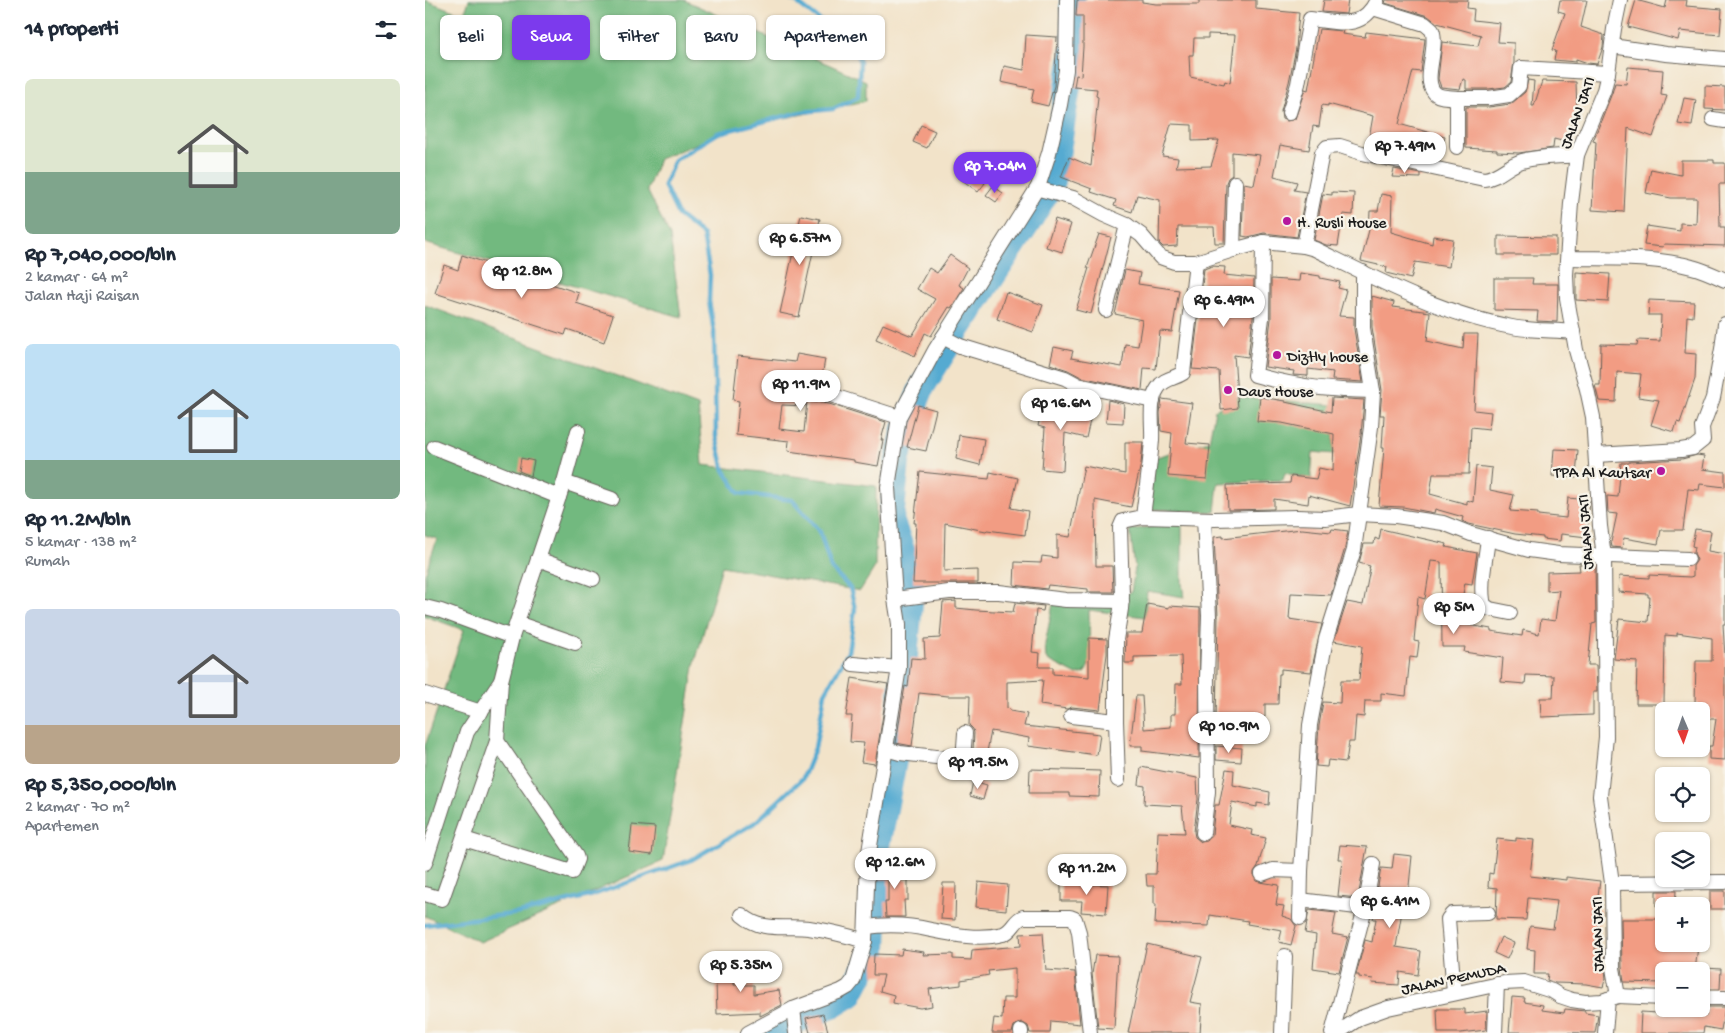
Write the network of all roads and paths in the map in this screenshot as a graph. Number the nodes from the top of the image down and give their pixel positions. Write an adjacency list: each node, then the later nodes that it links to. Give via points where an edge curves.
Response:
1 (1067, 0): 12 (street, via 1066,70)
2 (1620, 0): 4 (street, JALAN JATI)
3 (1375, 4): 7 (street, via 1425,24 1432,30 1434,42 1429,83 1439,96); 8 (street, via 1368,15 1349,23 1310,19)
4 (1612, 46): 5 (street); 6 (street, JALAN JATI)
5 (1725, 59)
6 (1609, 74): 7 (street, via 1521,68 1519,86 1509,94); 10 (street, JALAN JATI)
7 (1457, 98): 9 (street)
8 (1289, 113)
9 (1457, 147)
10 (1577, 155): 15 (street, via 1523,160 1494,177 1484,179 1330,146 1322,153); 17 (street, JALAN JATI)
11 (1235, 183): 16 (street)
12 (1041, 189): 13 (street, via 1073,198); 24 (street)
13 (1127, 225): 18 (street, via 1141,235 1160,257 1174,262); 21 (street)
14 (1263, 242): 15 (street); 16 (street); 26 (street, via 1262,318 1255,375 1317,388)
15 (1304, 246): 19 (street)
16 (1233, 250): 18 (street)
17 (1567, 258): 20 (street, via 1675,263 1695,267); 23 (street, JALAN JATI, via 1567,298)
18 (1196, 262): 27 (street, via 1183,373 1166,379 1158,386)
19 (1363, 272): 23 (street, via 1467,315 1513,327); 26 (street, via 1363,328)
20 (1725, 280)
21 (1106, 310)
22 (1725, 324): 31 (street, via 1713,398 1703,423 1703,440 1697,446 1681,450)
23 (1573, 332): 31 (street, JALAN JATI, via 1593,417)
24 (949, 340): 27 (street, via 1065,378 1078,386); 28 (street)
25 (815, 390): 28 (street)
26 (1373, 391): 35 (street)
27 (1153, 401): 36 (street)
28 (899, 417): 43 (street, via 888,487)
29 (578, 431): 32 (street)
30 (434, 447): 33 (street)
31 (1596, 455): 39 (street, JALAN JATI)
32 (563, 482): 33 (street); 34 (street)
33 (559, 497): 41 (street)
34 (612, 499)
35 (1359, 514): 37 (street, via 1325,518); 38 (street, via 1423,519); 67 (street, via 1354,550 1326,639 1310,725)
36 (1143, 517): 37 (street); 44 (street, via 1123,521 1120,528)
37 (1204, 519): 63 (street, via 1209,616 1208,792)
38 (1488, 538): 39 (street, via 1529,550); 46 (street, via 1482,588 1484,605)
39 (1604, 556): 40 (street); 70 (street, JALAN JATI, via 1606,737 1600,796)
40 (1687, 559)
41 (538, 560): 42 (street); 47 (street)
42 (593, 579)
43 (900, 598): 44 (street, via 949,592 999,592 1066,600); 51 (street)
44 (1122, 601): 56 (street, via 1116,640)
45 (425, 607): 48 (street)
46 (1510, 613)
47 (517, 623): 48 (street); 49 (street)
48 (513, 637): 52 (street)
49 (575, 644)
50 (853, 664): 51 (street)
51 (899, 668): 59 (street)
52 (501, 681): 54 (street); 58 (street)
53 (425, 694): 54 (street)
54 (481, 712): 65 (street, via 467,732)
55 (1071, 716): 56 (street)
56 (1116, 721): 62 (street)
57 (965, 734): 60 (street)
58 (497, 740): 64 (street); 64 (street, via 576,856 576,863 573,872 568,872)
59 (892, 751): 60 (street); 77 (street, via 867,858)
60 (963, 760): 61 (street)
61 (997, 770)
62 (1118, 780)
63 (1203, 833)
64 (464, 839): 71 (street, via 442,899)
65 (425, 863)
66 (1373, 864): 73 (street)
67 (1301, 871): 68 (street, via 1273,870); 72 (street)
68 (1262, 874)
69 (1725, 882): 70 (street)
70 (1612, 883): 82 (street, JALAN JATI)
71 (425, 894)
72 (1301, 900): 73 (street); 76 (street)
73 (1365, 908): 90 (street)
74 (1488, 913): 81 (street, via 1451,914 1448,919)
75 (742, 914): 78 (street, via 751,922 767,927 839,933)
76 (1300, 918)
77 (869, 926): 78 (street); 88 (street, via 887,924 979,936 1003,934 1023,917 1075,919)
78 (865, 942): 86 (street, via 853,981 848,987)
79 (1285, 956): 89 (street)
80 (1497, 984): 81 (street, JALAN PEMUDA); 82 (street, JALAN PEMUDA, via 1524,982 1572,1000 1594,1002); 92 (street)
81 (1454, 993): 91 (street, JALAN PEMUDA, via 1388,1008 1360,1018)
82 (1613, 998): 83 (street, JALAN PEMUDA); 93 (street, JALAN JATI)
83 (1655, 998)
84 (1710, 998): 85 (street)
85 (1725, 998)
86 (794, 1023): 87 (street)
87 (748, 1033)
88 (1090, 1033)
89 (1282, 1033)
90 (1332, 1033)
91 (1337, 1033)
92 (1495, 1033)
93 (1605, 1033)

